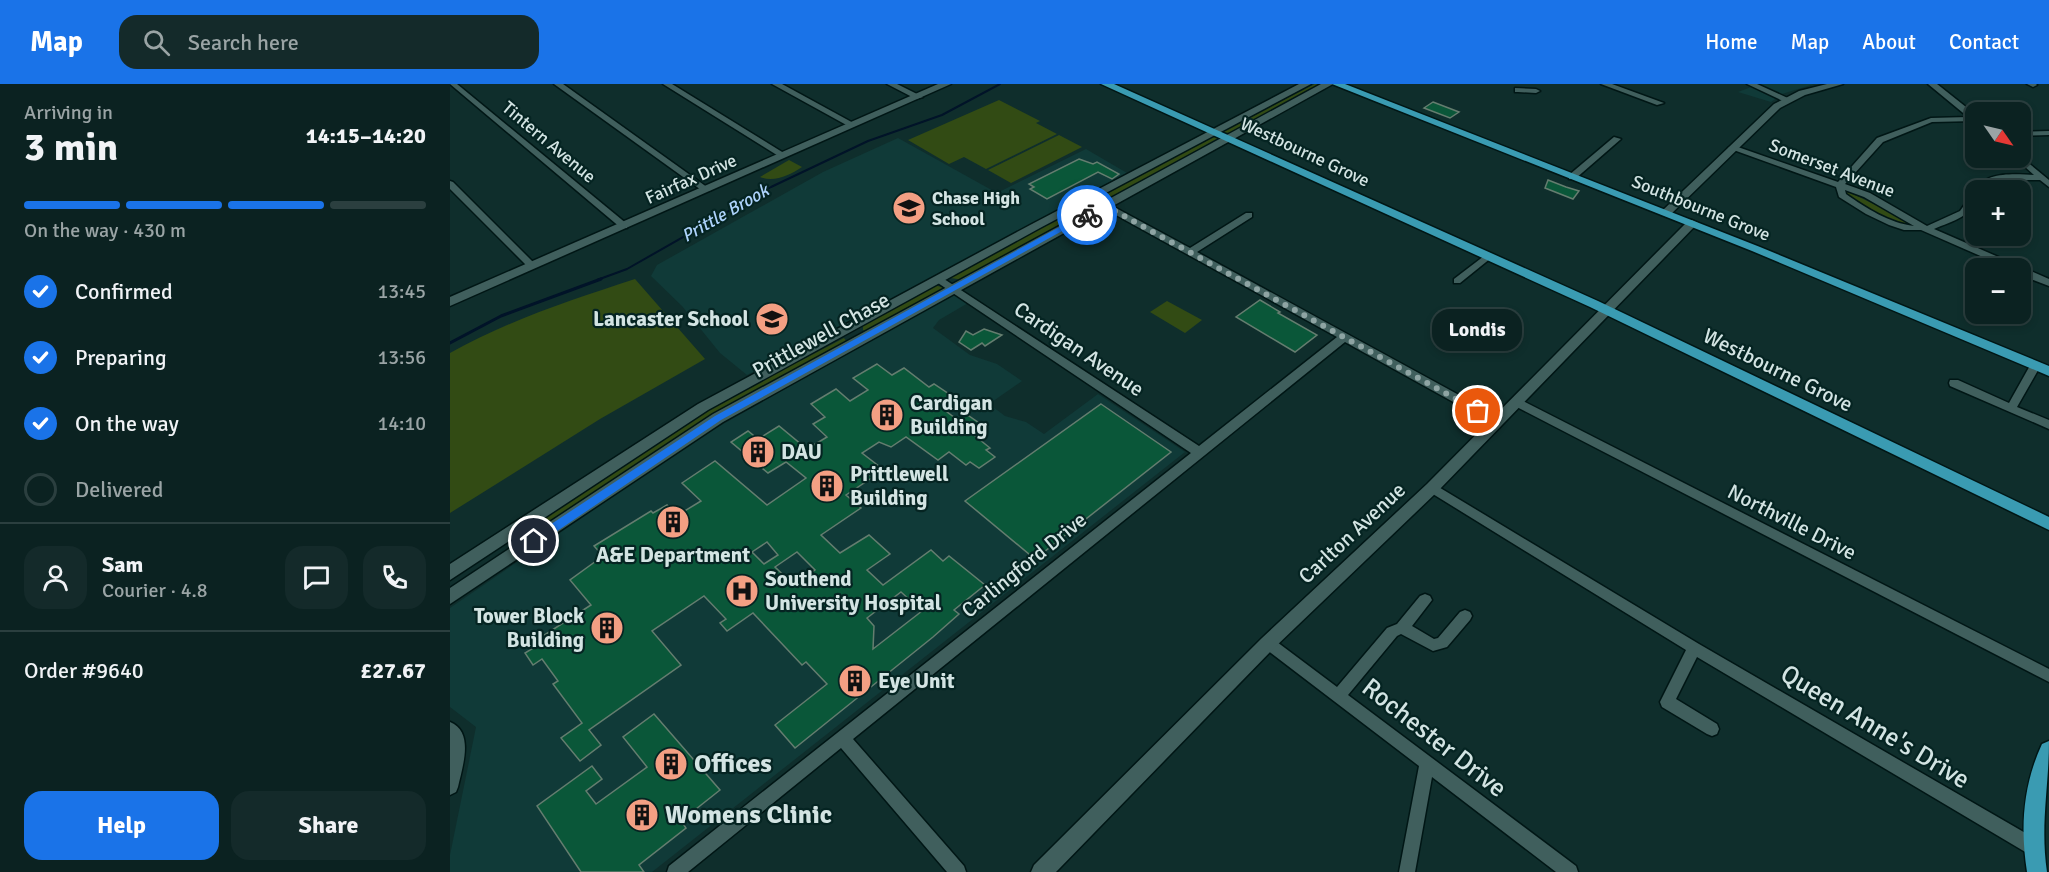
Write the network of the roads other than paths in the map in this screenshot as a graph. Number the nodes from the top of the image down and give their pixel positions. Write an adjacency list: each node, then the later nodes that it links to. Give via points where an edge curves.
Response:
1 (453, 84): 43 (street, Tintern Avenue)
2 (558, 84): 36 (street)
3 (667, 84): 30 (street)
4 (776, 84): 24 (street)
5 (891, 84): 18 (street)
6 (946, 84): 18 (street, Fairfax Drive)
7 (1106, 84): 26 (main road, Westbourne Grove)
8 (1306, 84): 19 (street)
9 (1311, 84): 19 (street)
10 (1328, 84): 26 (street, via 1267,118)
11 (1337, 84): 32 (main road, Southbourne Grove)
12 (1605, 84): 21 (street)
13 (1751, 84): 20 (street)
14 (1838, 84): 20 (street)
15 (1932, 84): 22 (street)
16 (1518, 90): 17 (street)
17 (1536, 91)
18 (918, 97): 24 (street, Fairfax Drive)
19 (1277, 99): 26 (street)
20 (1786, 99): 29 (street)
21 (1660, 103)
22 (1965, 111)
23 (1965, 119): 35 (street, via 1931,120 1880,140)
24 (853, 125): 30 (street, Fairfax Drive)
25 (2049, 133): 27 (street)
26 (1220, 134): 37 (street, Prittlewell Chase); 38 (street, Prittlewell Chase); 46 (main road, Westbourne Grove)
27 (2031, 134)
28 (1617, 139): 32 (street)
29 (1732, 148): 35 (street, Somerset Avenue); 40 (street)
30 (783, 155): 36 (street, Fairfax Drive)
31 (2030, 168): 33 (street)
32 (1572, 177): 40 (main road, Southbourne Grove)
33 (2045, 181)
34 (450, 184): 48 (street)
35 (1840, 185): 44 (street, via 1842,195 1878,217 1906,228)
36 (708, 190): 43 (street, Fairfax Drive)
37 (1090, 197): 38 (street); 50 (street, Prittlewell Chase)
38 (1104, 205): 45 (street); 53 (street, Prittlewell Chase)
39 (1965, 210): 44 (street)
40 (1666, 213): 42 (main road, Southbourne Grove)
41 (1249, 215): 45 (street)
42 (1692, 223): 55 (street, Carlton Avenue); 60 (main road, Southbourne Grove)
43 (624, 226): 48 (street, Fairfax Drive)
44 (1924, 228): 47 (street)
45 (1190, 252): 58 (street)
46 (1488, 256): 51 (street); 55 (main road, Westbourne Grove)
47 (1992, 258)
48 (532, 266): 54 (street, Fairfax Drive)
49 (2031, 276): 52 (street)
50 (938, 279): 53 (street, Cardigan Avenue); 56 (street, Prittlewell Chase)
51 (1457, 281)
52 (2049, 283)
53 (954, 289): 57 (street, Prittlewell Chase); 67 (street, Cardigan Avenue)
54 (450, 302)
55 (1604, 310): 63 (street, Carlton Avenue); 69 (main road, Westbourne Grove)
56 (862, 319): 57 (street); 59 (street, Prittlewell Chase)
57 (856, 337): 59 (street); 71 (street, Prittlewell Chase, via 718,418)
58 (1344, 337): 65 (street); 67 (street, Carlingford Drive)
59 (783, 363): 70 (street, Prittlewell Chase, via 656,436)
60 (2036, 365): 61 (main road, Southbourne Grove); 64 (street)
61 (2049, 371)
62 (1954, 383): 64 (street)
63 (1517, 402): 65 (street, Carlton Avenue); 79 (street, Northville Drive)
64 (2011, 408): 66 (street)
65 (1497, 421): 68 (street, Carlton Avenue)
66 (2049, 424)
67 (1199, 452): 83 (street, Carlingford Drive)
68 (1432, 488): 77 (street, Carlton Avenue); 78 (street, Queen Anne's Drive)
69 (2049, 524)
70 (519, 528): 71 (street, via 510,538); 72 (street, Prittlewell Chase)
71 (516, 549): 72 (street); 73 (street, Prittlewell Chase)
72 (450, 575)
73 (450, 597)
74 (1425, 600): 76 (street)
75 (1464, 616): 76 (street, via 1442,643 1433,645)
76 (1402, 628): 80 (street, via 1392,632)
77 (1268, 643): 80 (street, Rochester Drive); 90 (street, Carlton Avenue)
78 (1694, 648): 82 (street, via 1667,702); 87 (street, Queen Anne's Drive)
79 (2049, 676)
80 (1339, 695): 85 (street, Rochester Drive)
81 (450, 729): 86 (street, via 458,745)
82 (1712, 729)
83 (842, 738): 88 (street, Carlingford Drive); 89 (street)
84 (2049, 750): 87 (main road, via 2035,796)
85 (1427, 763): 91 (street); 92 (street, Rochester Drive)
86 (450, 787)
87 (2033, 848): 93 (main road)
88 (675, 872)
89 (958, 872)
90 (1041, 872)
91 (1407, 872)
92 (1569, 872)
93 (2037, 872)

